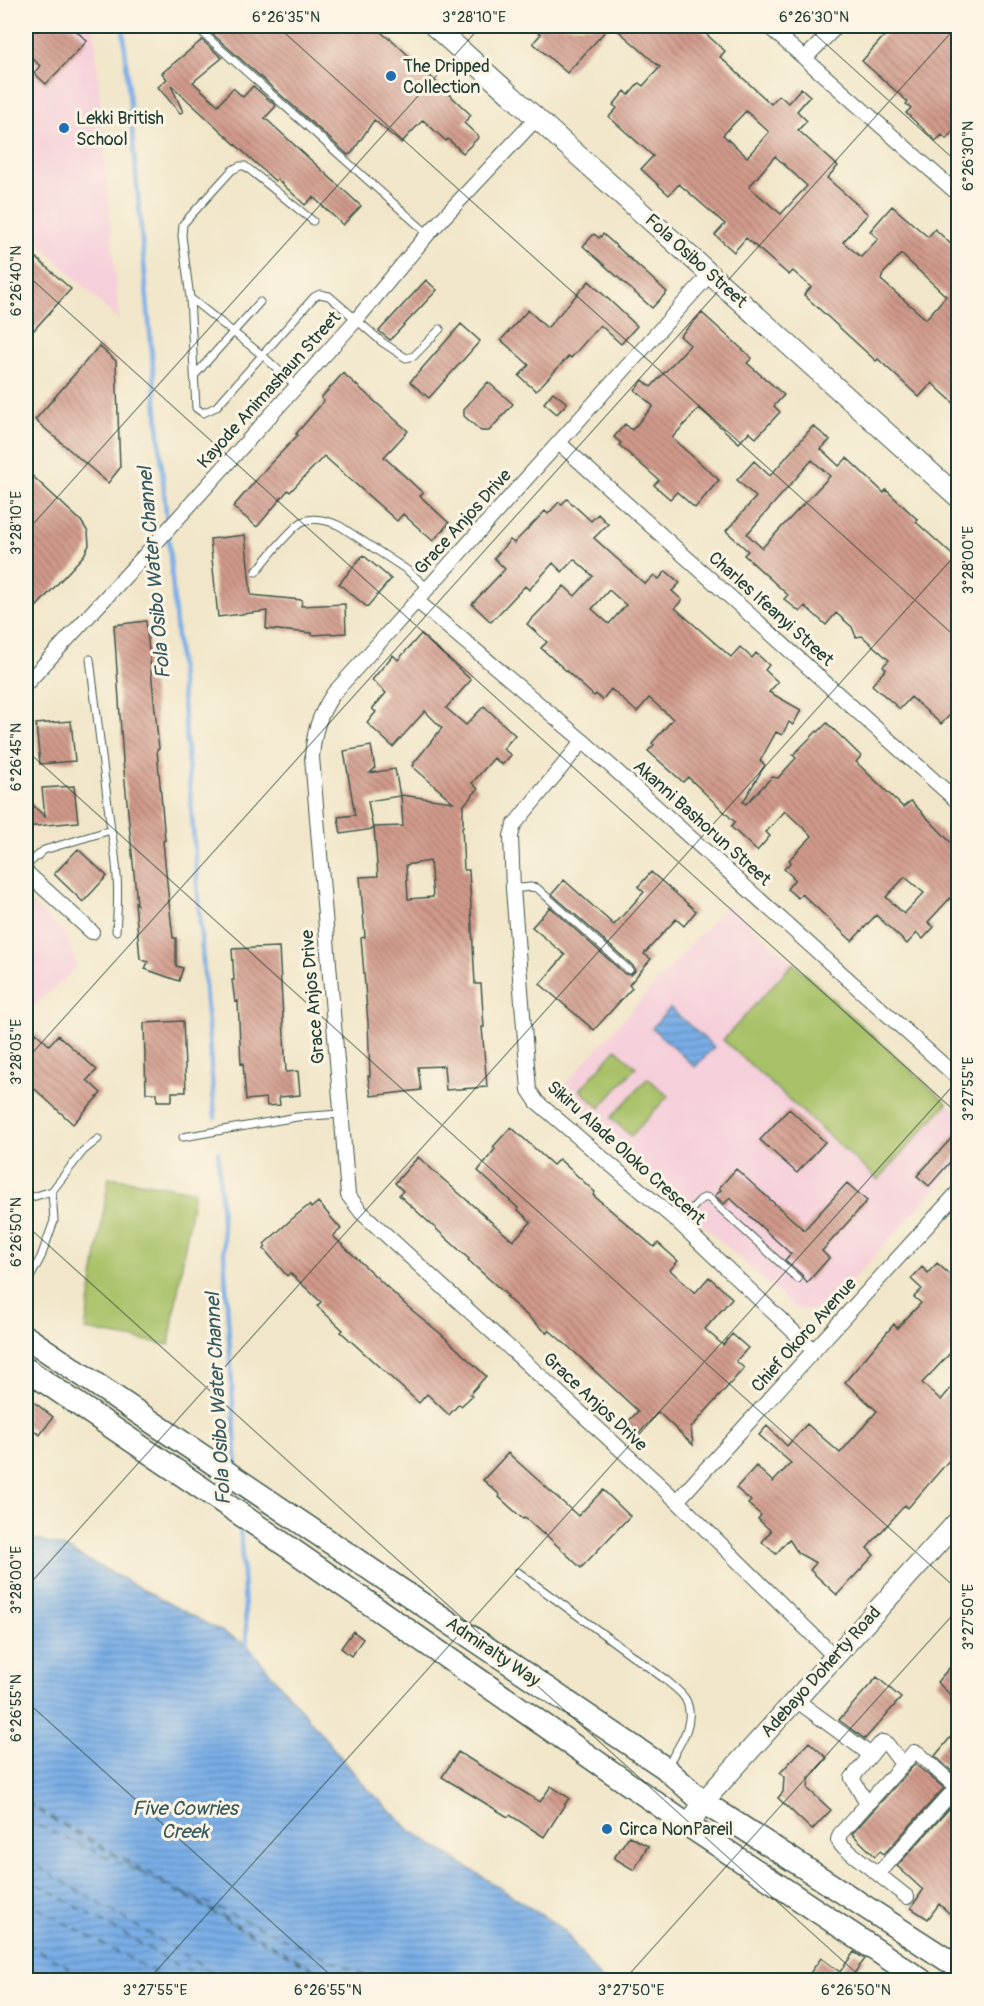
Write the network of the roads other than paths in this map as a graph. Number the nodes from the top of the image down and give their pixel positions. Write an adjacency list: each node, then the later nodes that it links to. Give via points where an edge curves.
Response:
1 (195, 26): 9 (lane)
2 (434, 26): 6 (street, Fola Osibo Street)
3 (768, 26): 5 (street)
4 (837, 26): 5 (street)
5 (805, 58): 7 (street)
6 (537, 118): 9 (street, Kayode Animashaun Street); 10 (street, Fola Osibo Street)
7 (958, 194)
8 (313, 221): 11 (lane, via 245,166 232,170 183,224)
9 (428, 234): 13 (street, Kayode Animashaun Street)
10 (710, 274): 19 (street, Grace Anjos Drive); 20 (street, Fola Osibo Street)
11 (190, 298): 15 (lane); 17 (lane)
12 (260, 302): 15 (lane)
13 (357, 319): 14 (lane, via 409,359); 16 (lane, via 329,296 320,294); 18 (street, Kayode Animashaun Street)
14 (440, 328)
15 (233, 331): 16 (lane); 17 (lane)
16 (262, 355): 17 (lane, via 216,407 203,413 196,408); 18 (lane)
17 (195, 375)
18 (296, 385): 25 (street, Kayode Animashaun Street, via 145,555)
19 (559, 443): 22 (street, Grace Anjos Drive); 27 (street, Charles Ifeanyi Street)
20 (958, 497)
21 (256, 572): 22 (lane, via 300,522 314,519 340,526)
22 (428, 588): 23 (street, Grace Anjos Drive)
23 (417, 601): 26 (street, Akanni Bashorun Street); 36 (street, Grace Anjos Drive, via 333,694 314,735 312,757)
24 (90, 659): 28 (lane)
25 (28, 675)
26 (583, 741): 31 (street, Sikiru Alade Oloko Crescent, via 514,825); 35 (street, Akanni Bashorun Street)
27 (958, 802)
28 (111, 831): 29 (lane, via 44,850); 32 (lane, via 119,890)
29 (26, 866)
30 (26, 872): 33 (street)
31 (513, 889): 34 (lane, via 537,888); 42 (street, Sikiru Alade Oloko Crescent, via 530,1090 537,1102)
32 (116, 931)
33 (92, 932)
34 (629, 970)
35 (958, 1078)
36 (340, 1114): 37 (lane, via 297,1117); 48 (street, Grace Anjos Drive, via 348,1195 361,1212)
37 (183, 1137)
38 (98, 1139): 39 (lane, via 83,1151)
39 (52, 1191): 41 (lane); 44 (lane, via 54,1221)
40 (958, 1192): 46 (street, Chief Okoro Avenue)
41 (26, 1199)
42 (679, 1223): 43 (lane, via 706,1197); 46 (street, Sikiru Alade Oloko Crescent)
43 (798, 1279)
44 (26, 1285)
45 (26, 1338): 55 (main road, Admiralty Way)
46 (814, 1351): 48 (street, Chief Okoro Avenue)
47 (26, 1369): 59 (main road, Admiralty Way, via 211,1493)
48 (677, 1501): 51 (street, Grace Anjos Drive)
49 (958, 1521): 51 (street, Adebayo Doherty Road)
50 (518, 1572): 55 (lane, via 666,1680 686,1701 689,1725)
51 (836, 1657): 52 (street, Adebayo Doherty Road)
52 (796, 1700): 53 (street); 57 (street, Adebayo Doherty Road)
53 (871, 1755): 54 (street, via 883,1742); 58 (street, via 852,1778)
54 (902, 1764): 56 (street, via 914,1752 918,1753); 58 (street)
55 (665, 1768): 57 (main road, Admiralty Way)
56 (958, 1788): 60 (street)
57 (703, 1802): 59 (street, Adebayo Doherty Road); 62 (main road, Admiralty Way)
58 (867, 1804): 60 (street, via 838,1840)
59 (688, 1826): 63 (main road, Admiralty Way)
60 (878, 1874): 61 (street)
61 (907, 1897)
62 (957, 1965)
63 (921, 1980)

